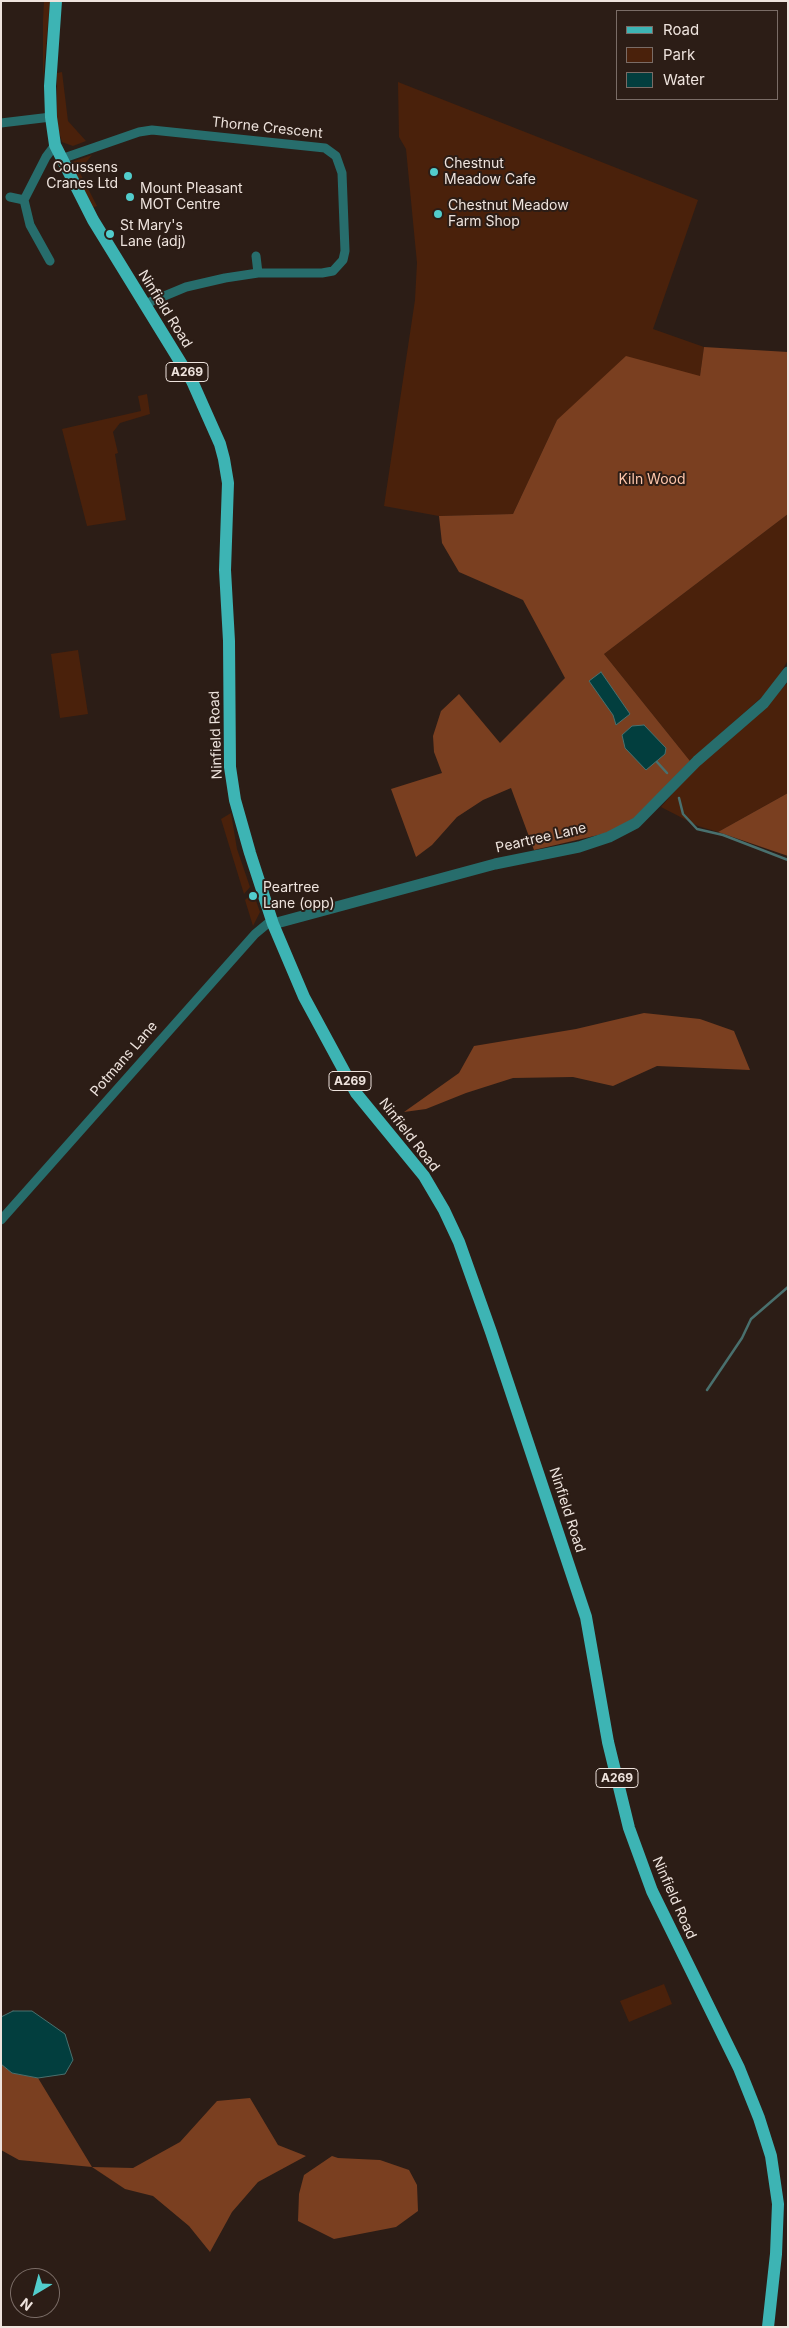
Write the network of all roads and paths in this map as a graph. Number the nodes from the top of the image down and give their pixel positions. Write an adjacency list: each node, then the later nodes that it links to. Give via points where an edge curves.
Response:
1 (56, 1): 2 (main road, Ninfield Road / A269)
2 (51, 116): 3 (street); 4 (main road, Ninfield Road / A269)
3 (1, 123)
4 (55, 145): 5 (main road, Ninfield Road / A269); 7 (street)
5 (61, 159): 10 (street, Thorne Crescent, via 152,130 332,151 342,173 343,260 333,271 322,273); 13 (main road, Ninfield Road / A269, via 93,220 192,381 222,452 228,483 225,579 230,767 247,844)
6 (10, 197): 7 (street)
7 (24, 200): 9 (street, via 30,226)
8 (256, 256): 10 (street)
9 (50, 261)
10 (258, 273): 11 (street, Thorne Crescent, via 186,287)
11 (150, 302)
12 (788, 672): 13 (street, Peartree Lane, via 764,703 697,761 636,822 609,837)
13 (273, 924): 14 (street, Potmans Lane, via 267,924 255,934); 15 (main road, Ninfield Road / A269, via 304,997 356,1093 424,1176 447,1217 491,1332 586,1617 610,1750 634,1841 652,1890 739,2068 771,2156 778,2204)
14 (1, 1220)
15 (768, 2327)

